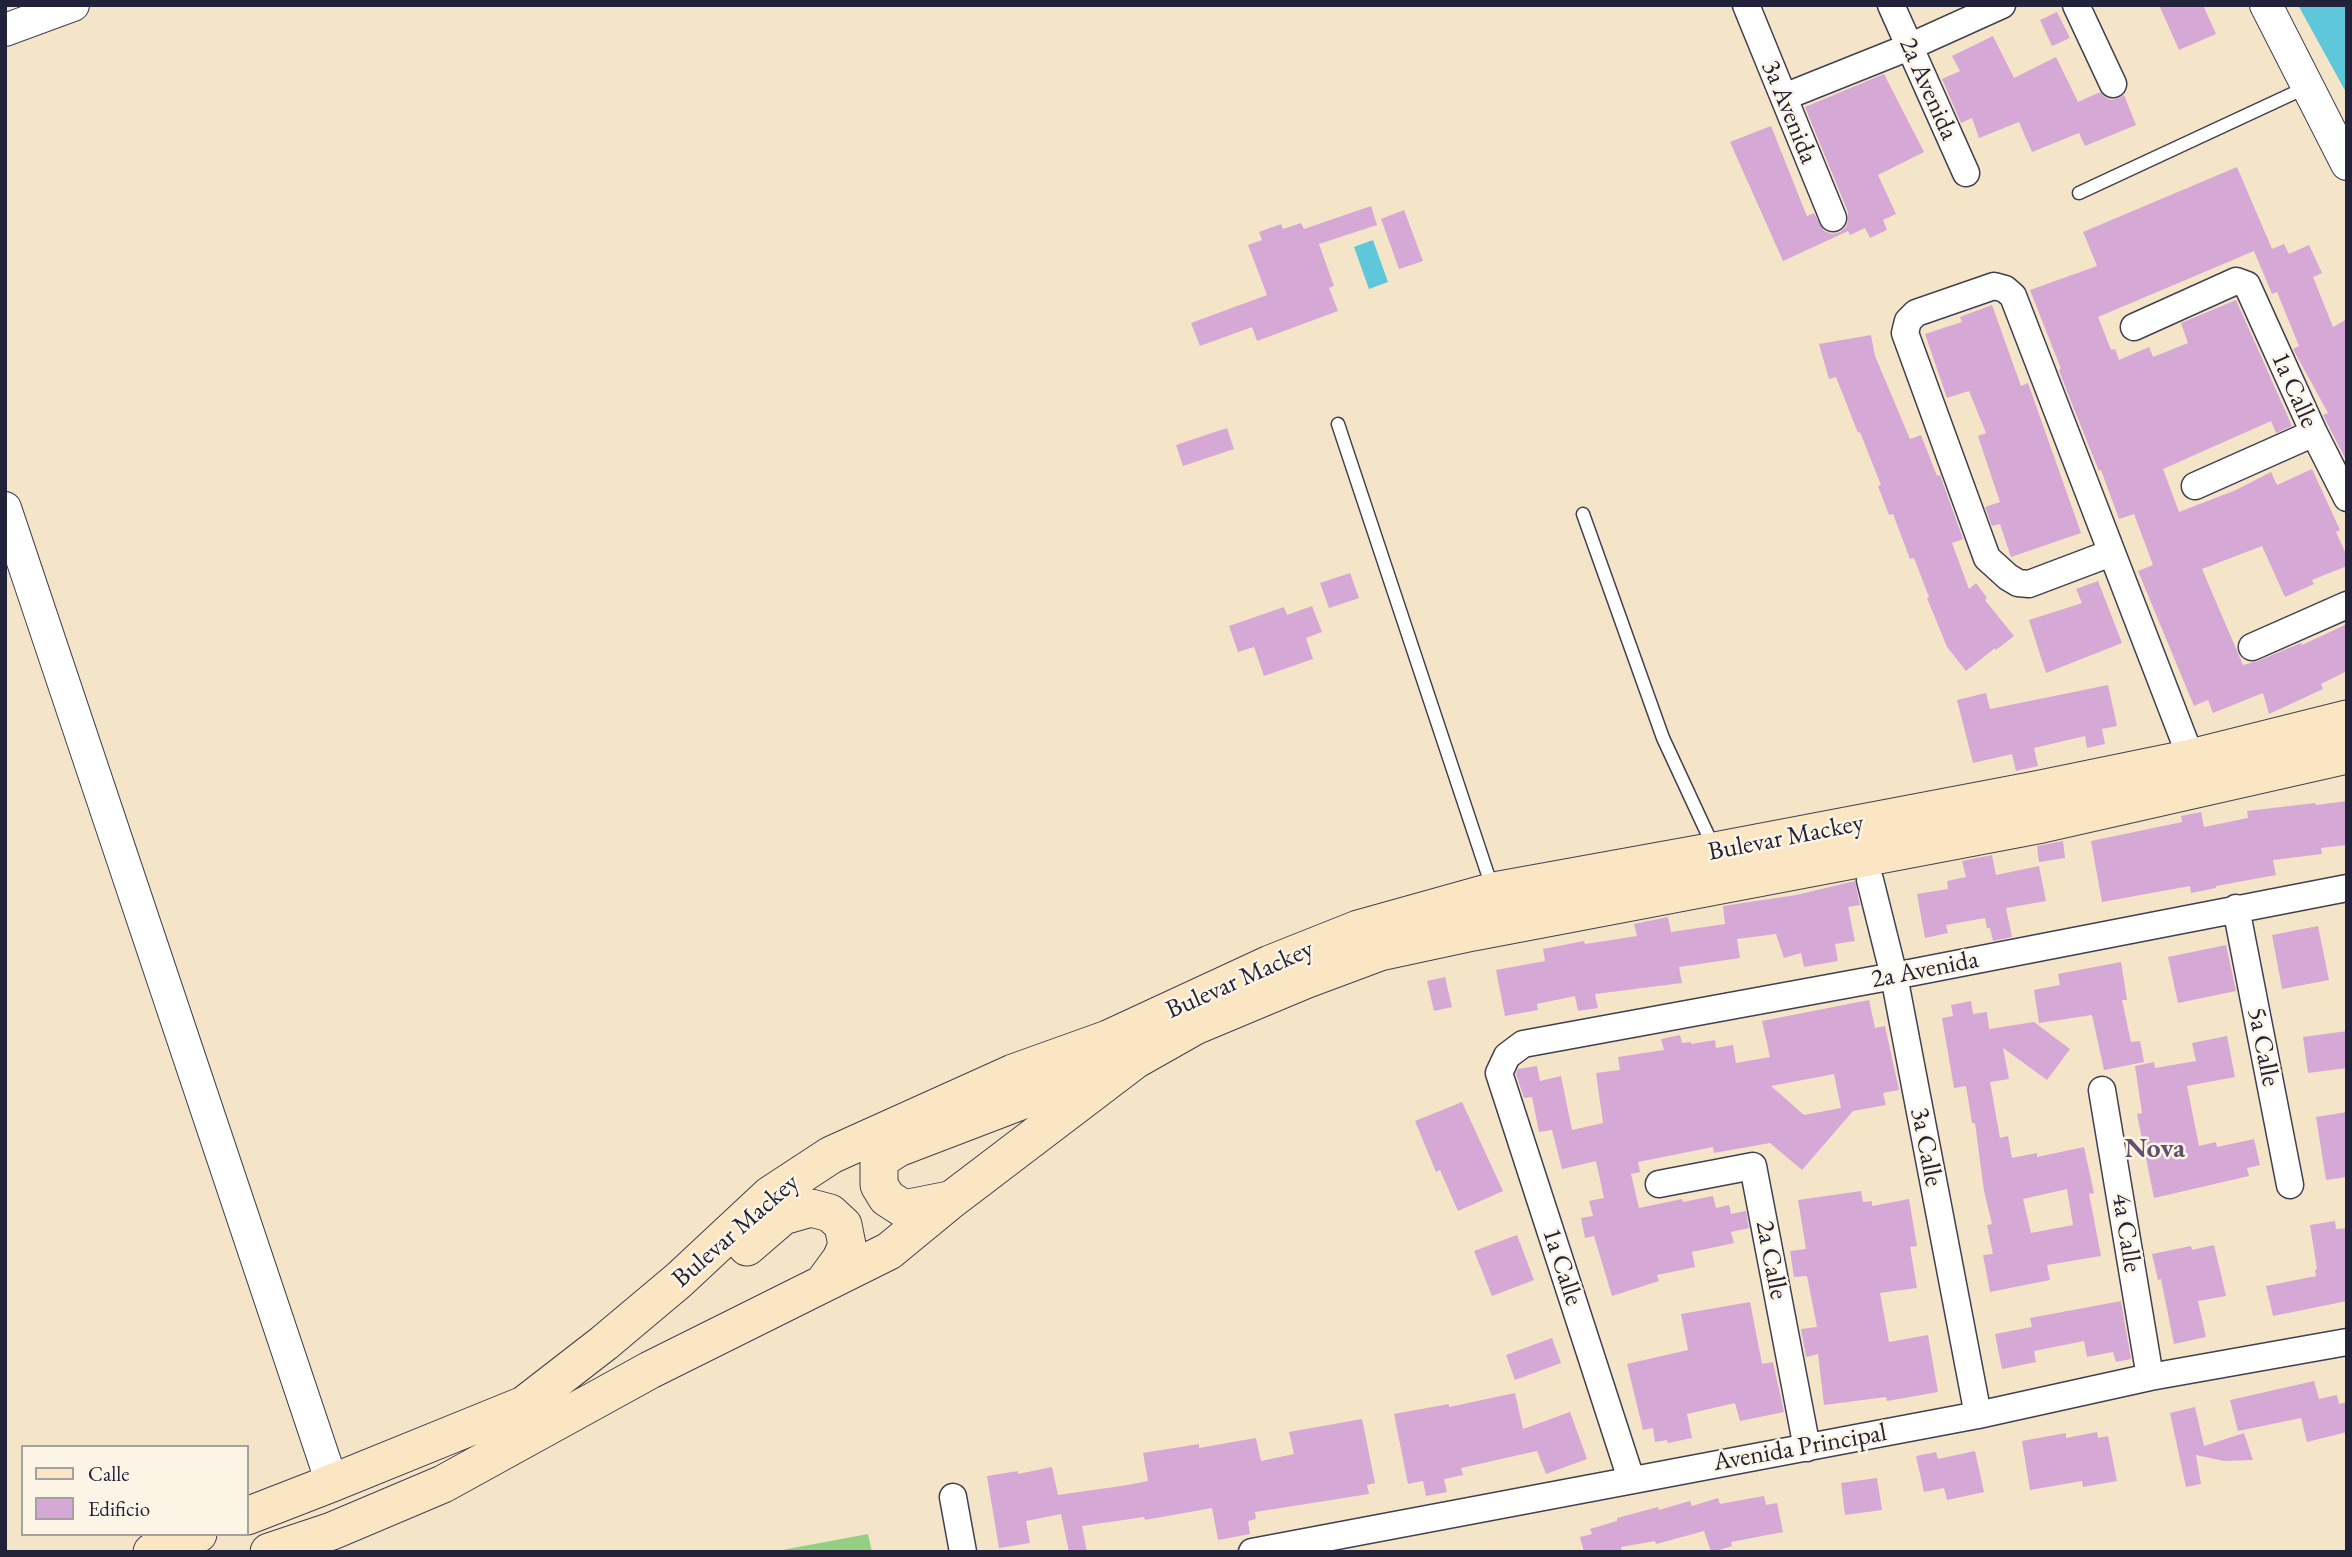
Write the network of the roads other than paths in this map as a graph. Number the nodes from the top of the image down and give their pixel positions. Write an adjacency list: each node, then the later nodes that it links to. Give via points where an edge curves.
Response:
1 (1746, 5): 11 (street, 3a Avenida)
2 (1891, 5): 8 (street, 2a Avenida)
3 (2002, 5): 8 (street)
4 (2076, 5): 9 (street)
5 (2266, 5): 10 (street)
6 (64, 7): 7 (street)
7 (5, 30)
8 (1909, 47): 11 (street); 13 (street, 2a Avenida)
9 (2113, 84)
10 (2308, 87): 12 (street); 14 (lane)
11 (1784, 97): 15 (street, 3a Avenida)
12 (2347, 164)
13 (1966, 173)
14 (2079, 193)
15 (1833, 218)
16 (2134, 327): 18 (street, 1a Calle, via 2242,281)
17 (1338, 424): 32 (lane)
18 (2314, 433): 19 (street); 20 (street, 1a Calle)
19 (2196, 486)
20 (2347, 498)
21 (5, 508): 48 (street)
22 (1583, 514): 29 (lane, via 1663,738)
23 (2111, 553): 23 (street, via 2013,296 1994,286 1916,313 1905,333 1987,558 2008,577 2028,584); 28 (street)
24 (2347, 605): 25 (street)
25 (2252, 647)
26 (2347, 719): 28 (main road, Bulevar Mackey)
27 (2347, 755): 40 (main road, Bulevar Mackey, via 2042,824 1380,952 1231,1009 1135,1060)
28 (2191, 758): 29 (main road, Bulevar Mackey)
29 (1715, 851): 32 (main road, Bulevar Mackey)
30 (1870, 880): 34 (street, 3a Calle)
31 (2347, 888): 33 (street, 2a Avenida)
32 (1493, 891): 35 (main road, Bulevar Mackey, via 1358,929)
33 (2236, 908): 34 (street, 2a Avenida); 39 (street, 5a Calle)
34 (1894, 976): 36 (street, 2a Avenida, via 1524,1044); 45 (street, 3a Calle)
35 (1108, 1039): 40 (main road, via 1060,1086 898,1148 879,1160 878,1185 904,1209); 41 (main road, Bulevar Mackey, via 1013,1073 831,1155 770,1195)
36 (1507, 1056): 47 (street, 1a Calle, via 1499,1073)
37 (2102, 1090): 44 (street, 4a Calle)
38 (1659, 1184): 46 (street, 2a Calle, via 1753,1166)
39 (2290, 1185)
40 (950, 1199): 42 (main road, Bulevar Mackey, via 889,1251)
41 (679, 1280): 42 (main road, via 715,1273 783,1216 811,1208 830,1213 844,1225 847,1245); 48 (main road, Bulevar Mackey, via 524,1405)
42 (825, 1281): 52 (main road, Bulevar Mackey, via 650,1370)
43 (2347, 1342): 44 (street, Avenida Principal)
44 (2150, 1377): 45 (street, Avenida Principal)
45 (1978, 1415): 46 (street, Avenida Principal)
46 (1807, 1448): 47 (street, Avenida Principal)
47 (1631, 1479): 56 (street, Avenida Principal)
48 (332, 1483): 50 (main road, Bulevar Mackey)
49 (953, 1497): 55 (street)
50 (248, 1516)
51 (193, 1536): 53 (main road)
52 (336, 1542): 54 (main road, Bulevar Mackey)
53 (152, 1552)
54 (269, 1552)
55 (963, 1552)
56 (1252, 1552)

